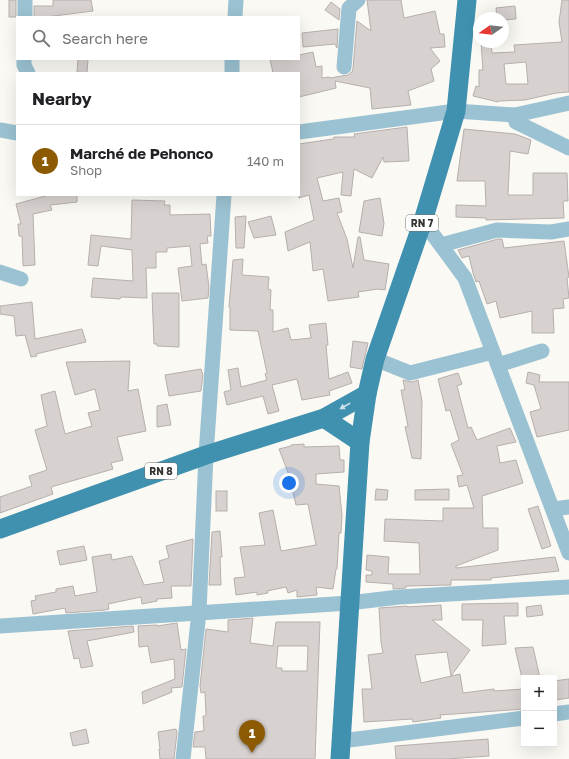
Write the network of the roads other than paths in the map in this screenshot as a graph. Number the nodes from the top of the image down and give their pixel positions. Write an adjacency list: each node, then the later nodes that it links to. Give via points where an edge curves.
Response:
1 (25, 0): 5 (street)
2 (236, 0): 6 (street)
3 (358, 0): 9 (street, via 349,8)
4 (467, 0): 13 (main road, RN 7)
5 (25, 16)
6 (235, 16)
7 (24, 60): 10 (street)
8 (232, 60): 11 (street)
9 (344, 67)
10 (28, 72)
11 (232, 72)
12 (569, 103): 14 (street)
13 (456, 111): 14 (street); 16 (street); 20 (main road, RN 7)
14 (515, 115): 18 (street, via 516,122)
15 (0, 130): 17 (street)
16 (300, 132)
17 (16, 133)
18 (569, 148)
19 (224, 196): 31 (street)
20 (423, 221): 22 (street); 27 (main road, RN 7)
21 (569, 229): 22 (street, via 552,232 497,230)
22 (441, 245): 26 (street, via 465,278)
23 (0, 272): 24 (street)
24 (21, 279)
25 (542, 351): 26 (street)
26 (496, 358): 27 (street, via 410,373); 33 (street)
27 (375, 359): 28 (main road, RN 7)
28 (366, 394): 29 (main road, RN 8, one-way to 29); 30 (main road, RN 7)
29 (324, 418): 30 (main road); 31 (main road, RN 8)
30 (360, 442): 37 (main road)
31 (206, 455): 34 (main road, RN 8); 38 (street)
32 (569, 507): 33 (street)
33 (552, 509): 35 (street)
34 (0, 529)
35 (569, 553)
36 (569, 587): 37 (street, via 399,597)
37 (349, 604): 38 (street); 43 (main road)
38 (199, 612): 39 (street); 44 (street)
39 (0, 626)
40 (569, 712): 41 (street)
41 (557, 714)
42 (521, 719): 43 (street)
43 (340, 750)
44 (183, 759)

